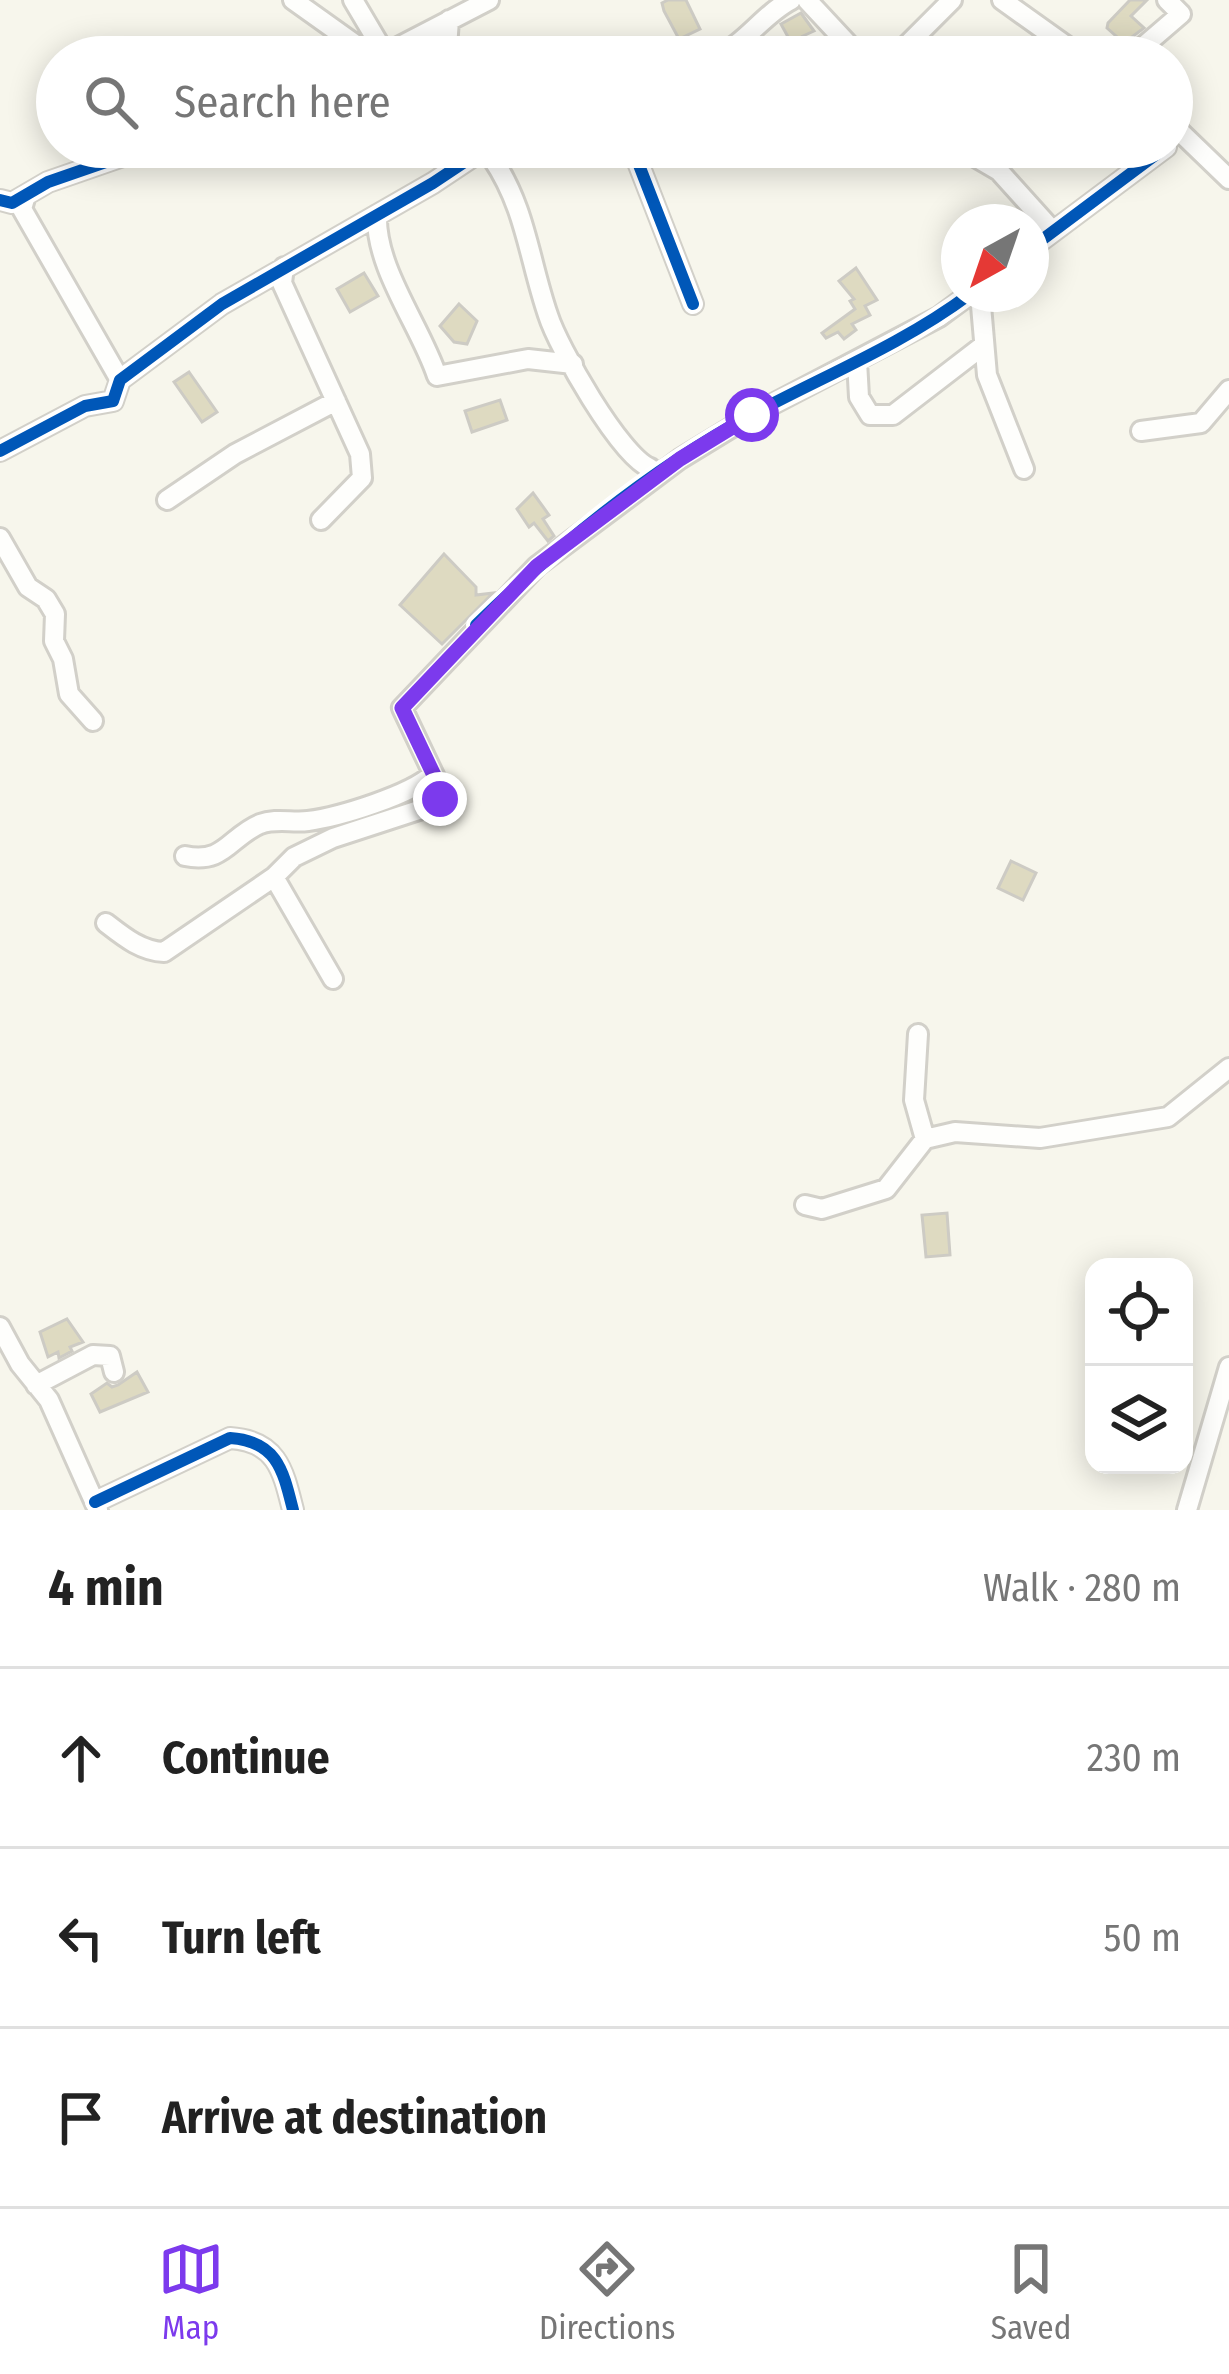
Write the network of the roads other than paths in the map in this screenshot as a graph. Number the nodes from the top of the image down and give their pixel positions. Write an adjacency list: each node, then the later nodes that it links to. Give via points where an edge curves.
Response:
1 (292, 0): 10 (street)
2 (353, 0): 11 (street)
3 (489, 0): 9 (street)
4 (791, 0): 14 (street)
5 (807, 0): 15 (street)
6 (952, 0): 16 (street)
7 (1002, 0): 17 (street)
8 (1167, 0): 18 (street, via 1181,14)
9 (449, 20): 12 (street); 13 (street)
10 (348, 36)
11 (370, 36)
12 (418, 36)
13 (448, 36)
14 (750, 36)
15 (840, 36)
16 (916, 36)
17 (1053, 36)
18 (1155, 36)
19 (1193, 149): 26 (street)
20 (88, 168): 27 (street)
21 (455, 168): 28 (street)
22 (497, 168): 38 (street, via 531,242 548,318)
23 (640, 168): 32 (street)
24 (994, 168): 29 (street)
25 (1133, 168): 29 (street)
26 (1225, 169)
27 (15, 202): 40 (street)
28 (377, 215): 31 (street); 38 (street, via 389,286 437,376 528,359)
29 (1053, 231): 30 (street)
30 (1049, 234)
31 (284, 267): 36 (street); 42 (street, via 282,283)
32 (693, 304)
33 (946, 312): 37 (street)
34 (981, 312): 35 (street)
35 (984, 345): 37 (street, via 892,415 870,415 859,397); 46 (street, via 987,375)
36 (159, 350): 39 (street); 40 (street)
37 (857, 362): 51 (street, via 680,459 537,566 476,625 402,708)
38 (573, 364): 45 (street, via 626,449)
39 (172, 367)
40 (120, 380): 44 (street, via 113,401 85,406)
41 (1229, 390): 43 (street, via 1201,423)
42 (336, 401): 47 (street); 48 (street, via 362,478)
43 (1141, 430)
44 (0, 451)
45 (650, 468)
46 (1024, 469)
47 (167, 500)
48 (321, 520)
49 (0, 538): 50 (street, via 28,587 55,614 70,694)
50 (93, 721)
51 (434, 774): 52 (street, via 311,821 255,826 214,856); 53 (street, via 441,790 431,806 333,838)
52 (184, 856)
53 (274, 877): 54 (street, via 164,952); 55 (street)
54 (106, 923)
55 (333, 979)
56 (918, 1034): 58 (street, via 914,1100)
57 (1229, 1068): 58 (street, via 1168,1117 1040,1138 955,1132)
58 (925, 1139): 59 (street, via 886,1189 822,1209)
59 (805, 1204)
60 (0, 1327): 63 (street)
61 (1229, 1367): 66 (street)
62 (114, 1372): 63 (street, via 110,1356 93,1355)
63 (36, 1385): 64 (street)
64 (97, 1506): 65 (street, via 230,1438 272,1453)
65 (293, 1510)
66 (1187, 1510)

